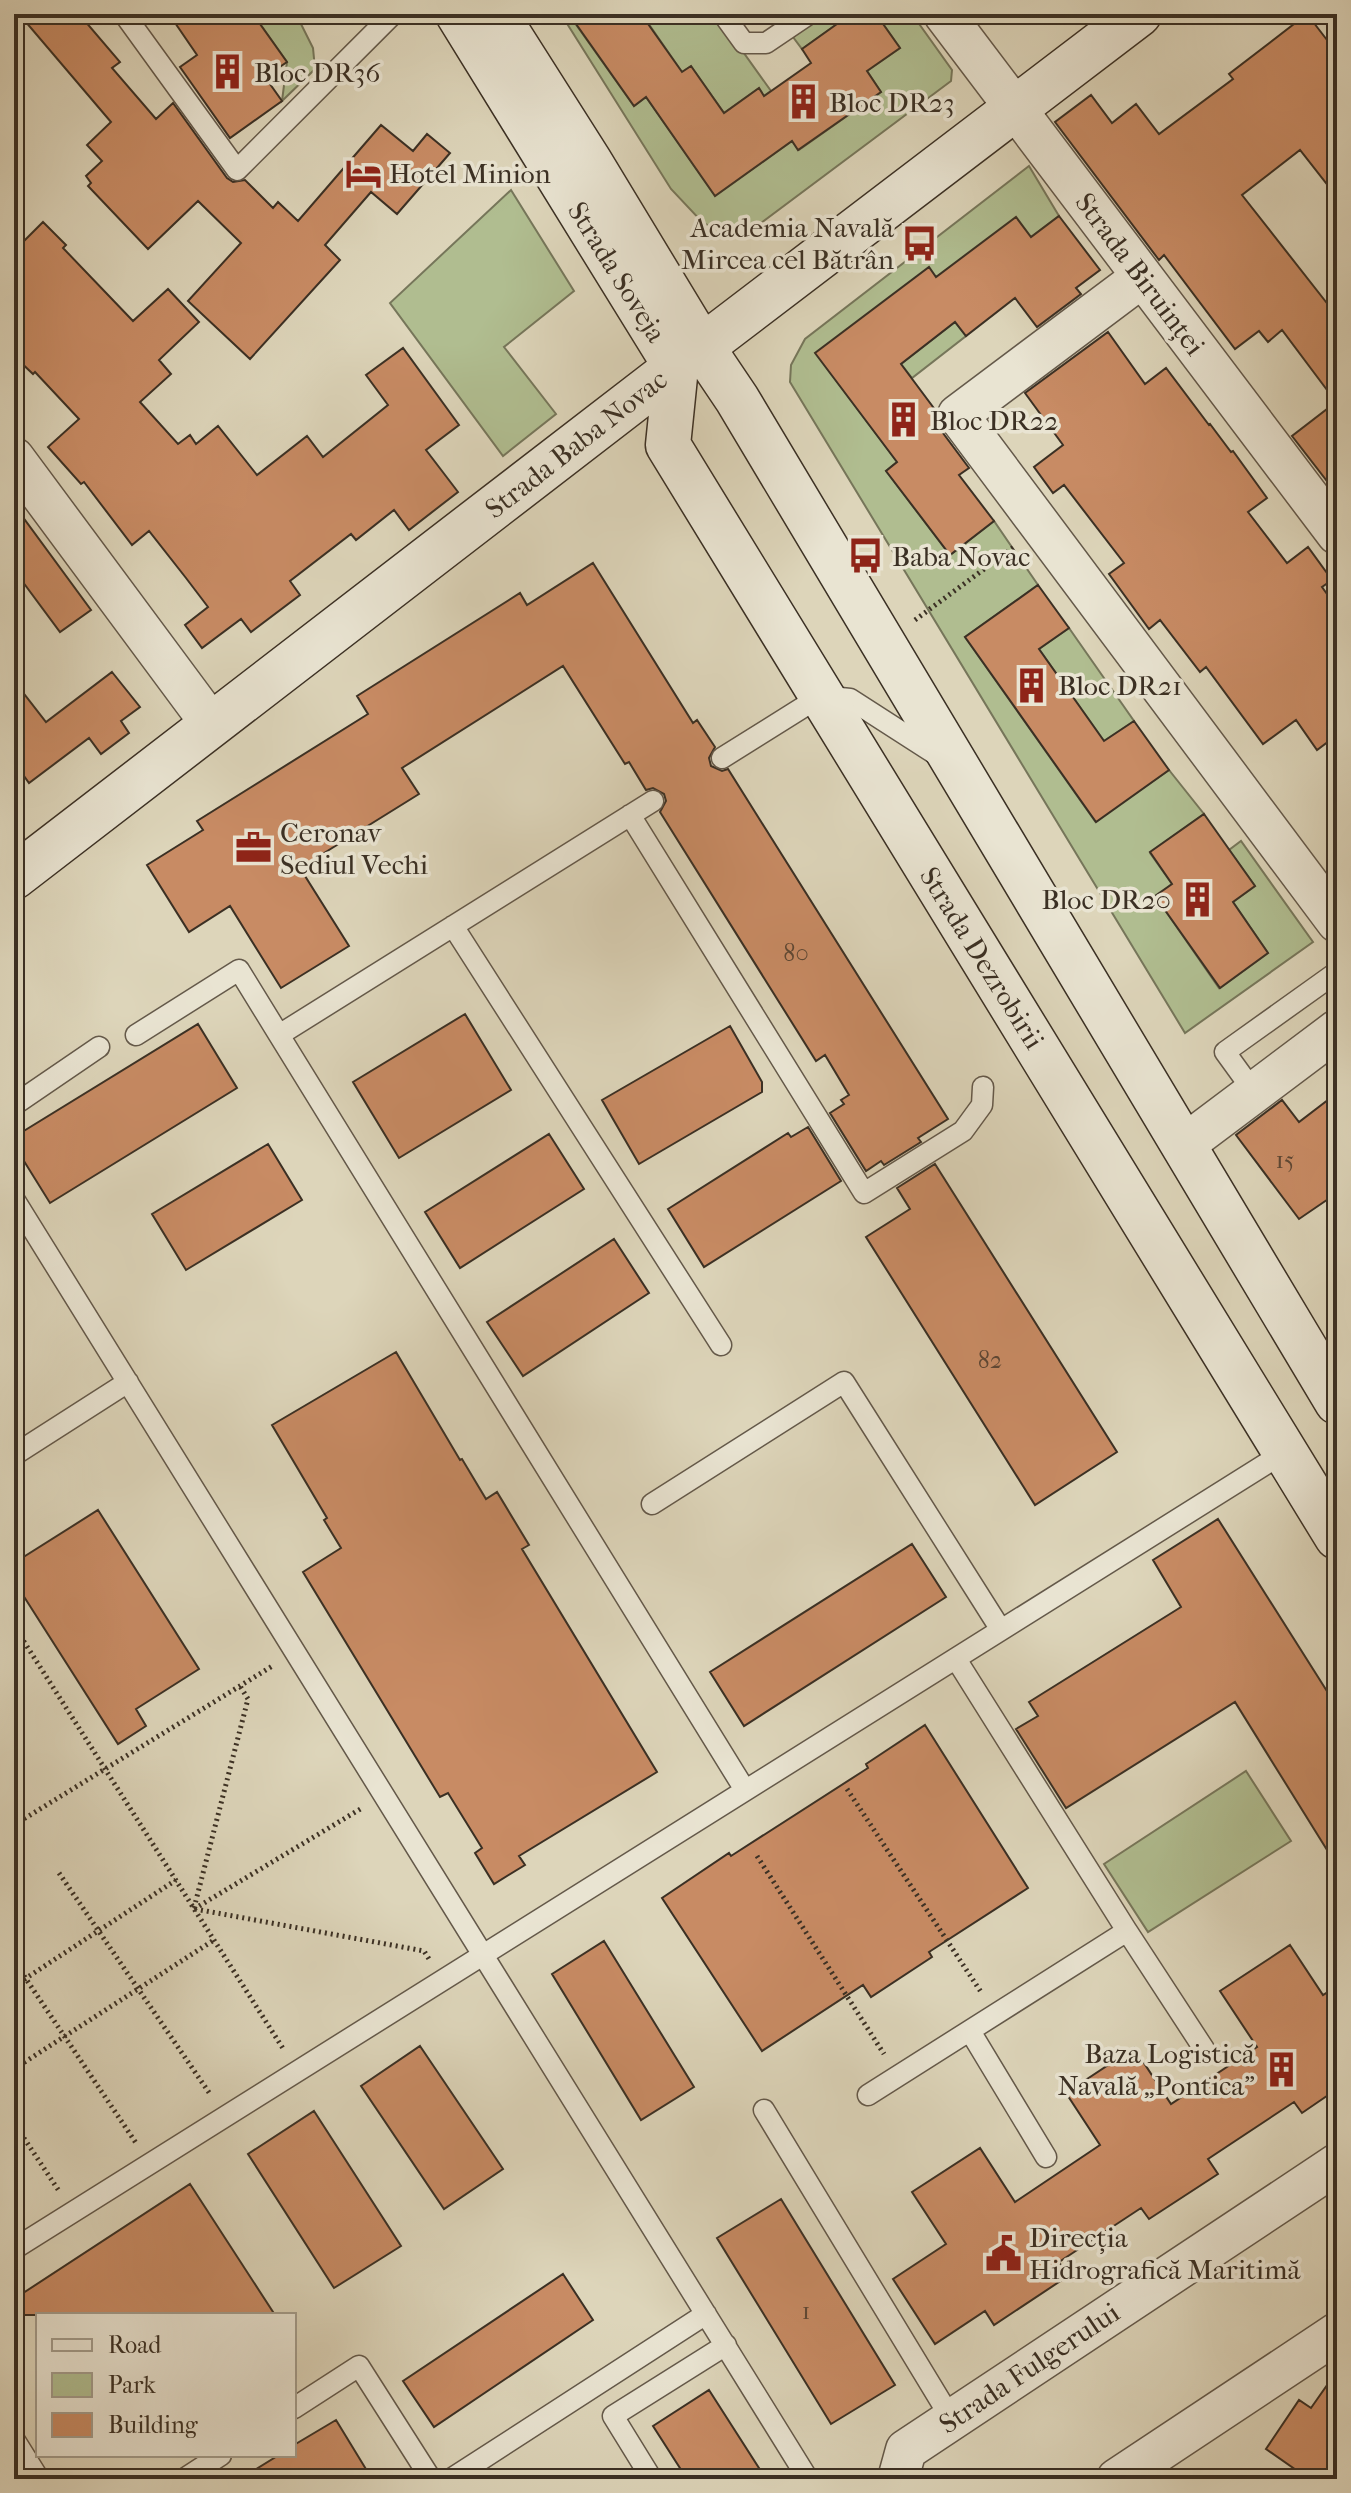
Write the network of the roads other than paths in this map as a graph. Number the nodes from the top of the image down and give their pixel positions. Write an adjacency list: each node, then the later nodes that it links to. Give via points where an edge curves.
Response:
1 (124, 14): 2 (lane, via 237,170)
2 (393, 14)
3 (458, 14): 11 (main road, Strada Soveja)
4 (496, 14): 11 (main road, Strada Soveja, via 590,162)
5 (723, 14): 6 (lane, via 744,43 766,43)
6 (809, 14)
7 (944, 14): 9 (street, Strada Biruinței)
8 (1139, 14): 9 (main road, Strada Baba Novac)
9 (1015, 108): 10 (street, Strada Biruinței); 11 (main road, Strada Baba Novac)
10 (1142, 277): 13 (street, Strada Biruinței); 21 (street, via 958,415)
11 (689, 357): 14 (main road, Strada Dezrobirii, via 668,445); 15 (main road, Strada Baba Novac); 17 (main road, via 737,399)
12 (14, 458): 15 (street)
13 (1337, 534)
14 (821, 696): 16 (lane); 17 (lane, via 850,699); 36 (main road, Strada Dezrobirii)
15 (212, 725): 20 (main road, Strada Baba Novac)
16 (722, 758)
17 (958, 769): 31 (main road)
18 (653, 801): 19 (lane)
19 (630, 815): 22 (lane); 28 (lane, via 864,1193 963,1131 982,1105)
20 (14, 877)
21 (1337, 922)
22 (453, 926): 26 (lane); 33 (lane)
23 (1337, 972): 29 (lane, via 1225,1052)
24 (1337, 1030): 29 (street)
25 (136, 1035): 26 (lane, via 239,970)
26 (279, 1035): 42 (lane)
27 (99, 1047): 30 (lane)
28 (983, 1087)
29 (1254, 1092): 31 (street)
30 (14, 1105)
31 (1184, 1145): 35 (main road)
32 (14, 1199): 34 (lane)
33 (721, 1345)
34 (128, 1382): 37 (lane); 44 (lane)
35 (1337, 1402)
36 (1285, 1452): 39 (main road, Strada Dezrobirii); 40 (lane)
37 (14, 1455)
38 (652, 1504): 40 (lane, via 844,1382)
39 (1337, 1537)
40 (1001, 1630): 41 (lane)
41 (956, 1659): 42 (lane); 43 (lane)
42 (745, 1790): 44 (lane)
43 (1127, 1931): 45 (lane); 46 (lane)
44 (483, 1955): 51 (lane); 52 (lane)
45 (970, 2031): 47 (lane); 49 (lane)
46 (1204, 2049)
47 (868, 2095)
48 (764, 2110): 56 (lane)
49 (1046, 2157)
50 (1337, 2164): 56 (street, Strada Fulgerului)
51 (14, 2249)
52 (706, 2314): 54 (lane); 62 (lane)
53 (1337, 2333): 66 (street)
54 (726, 2345): 63 (lane, via 613,2416 650,2476); 64 (lane)
55 (296, 2407): 61 (lane, via 359,2366)
56 (952, 2420): 65 (street, Strada Fulgerului, via 906,2450)
57 (14, 2439): 59 (lane)
58 (218, 2457): 60 (lane)
59 (39, 2479)
60 (184, 2479)
61 (431, 2479)
62 (451, 2479)
63 (646, 2479)
64 (808, 2479)
65 (898, 2479)
66 (1117, 2479)

